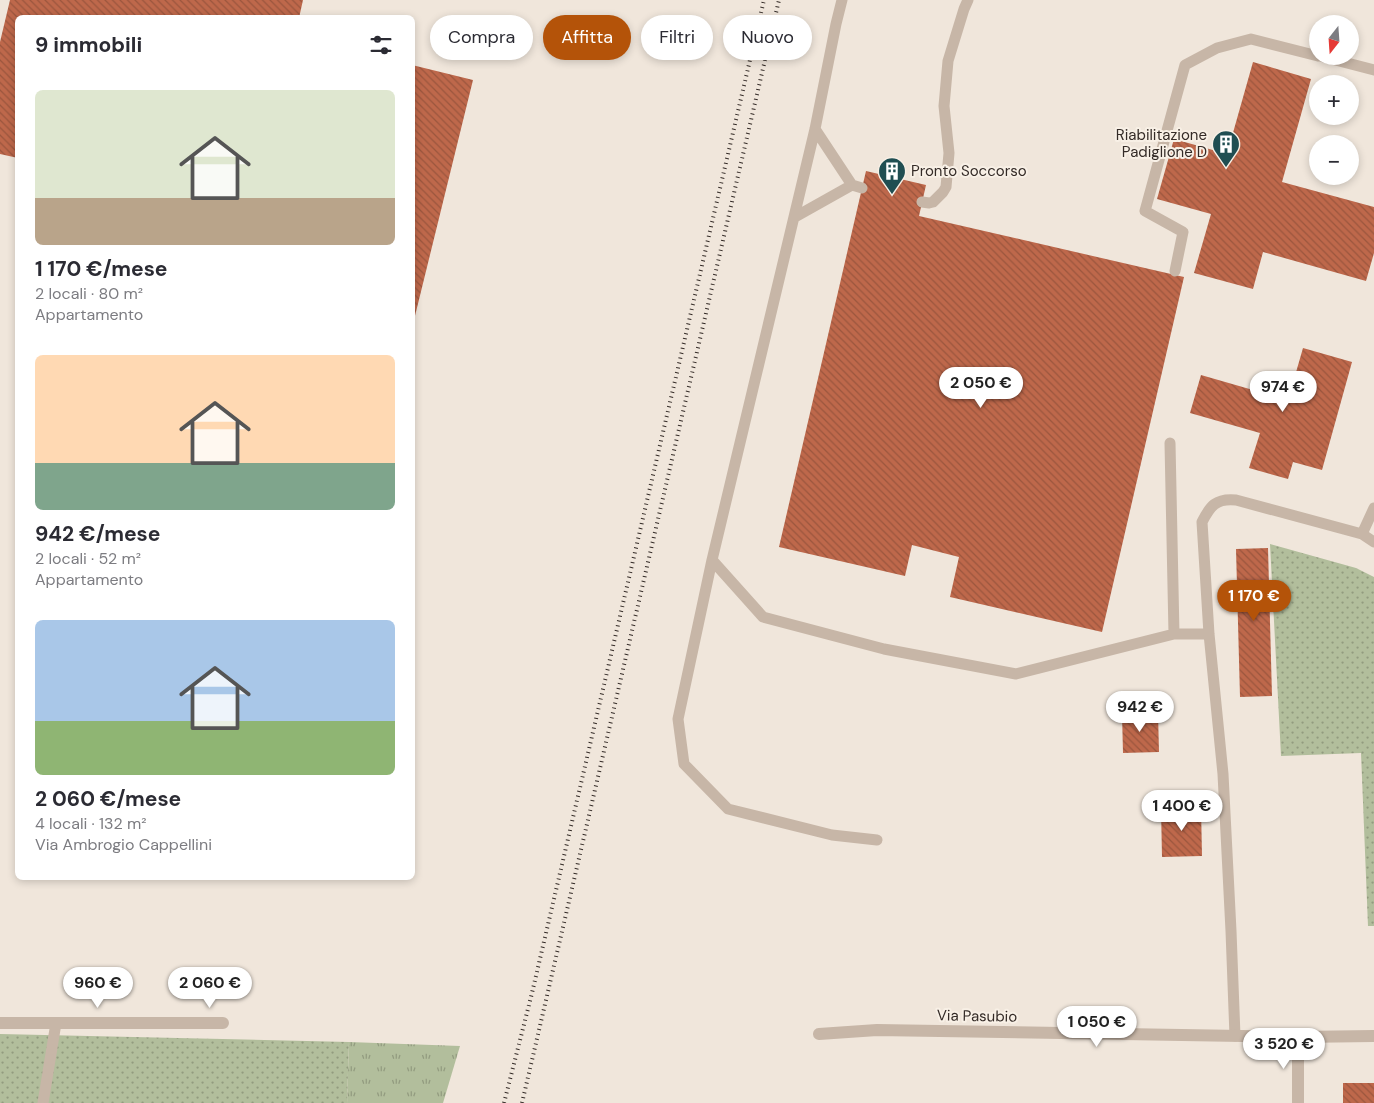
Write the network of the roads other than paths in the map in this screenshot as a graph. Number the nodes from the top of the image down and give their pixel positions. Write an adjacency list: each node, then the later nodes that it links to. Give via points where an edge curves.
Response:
1 (842, 0): 6 (lane)
2 (968, 0): 7 (lane, via 948,61 944,106 949,154 946,187 932,202)
3 (1309, 53): 9 (lane, via 1251,38 1217,48 1185,65 1145,212 1183,232)
4 (1354, 65): 5 (lane)
5 (1374, 70)
6 (815, 129): 8 (lane); 8 (lane, via 857,186)
7 (922, 202)
8 (794, 217): 14 (lane)
9 (1175, 271)
10 (1170, 443): 15 (lane)
11 (1374, 508): 12 (lane)
12 (1362, 534): 13 (lane); 16 (lane, via 1236,500 1216,503 1202,522)
13 (1374, 542)
14 (712, 560): 15 (lane, via 763,617 884,650 1016,674); 17 (lane, via 678,719 684,764 728,809 832,835)
15 (1174, 634): 16 (lane)
16 (1209, 634): 22 (lane, via 1223,774)
17 (876, 840)
18 (0, 1023): 19 (street)
19 (56, 1023): 20 (street); 25 (lane)
20 (223, 1023)
21 (819, 1034): 22 (street, Via Pasubio, via 877,1030)
22 (1235, 1036): 24 (street, Via Pasubio)
23 (1374, 1036): 24 (street, Via Pasubio)
24 (1298, 1037): 26 (street)
25 (43, 1103)
26 (1298, 1103)

